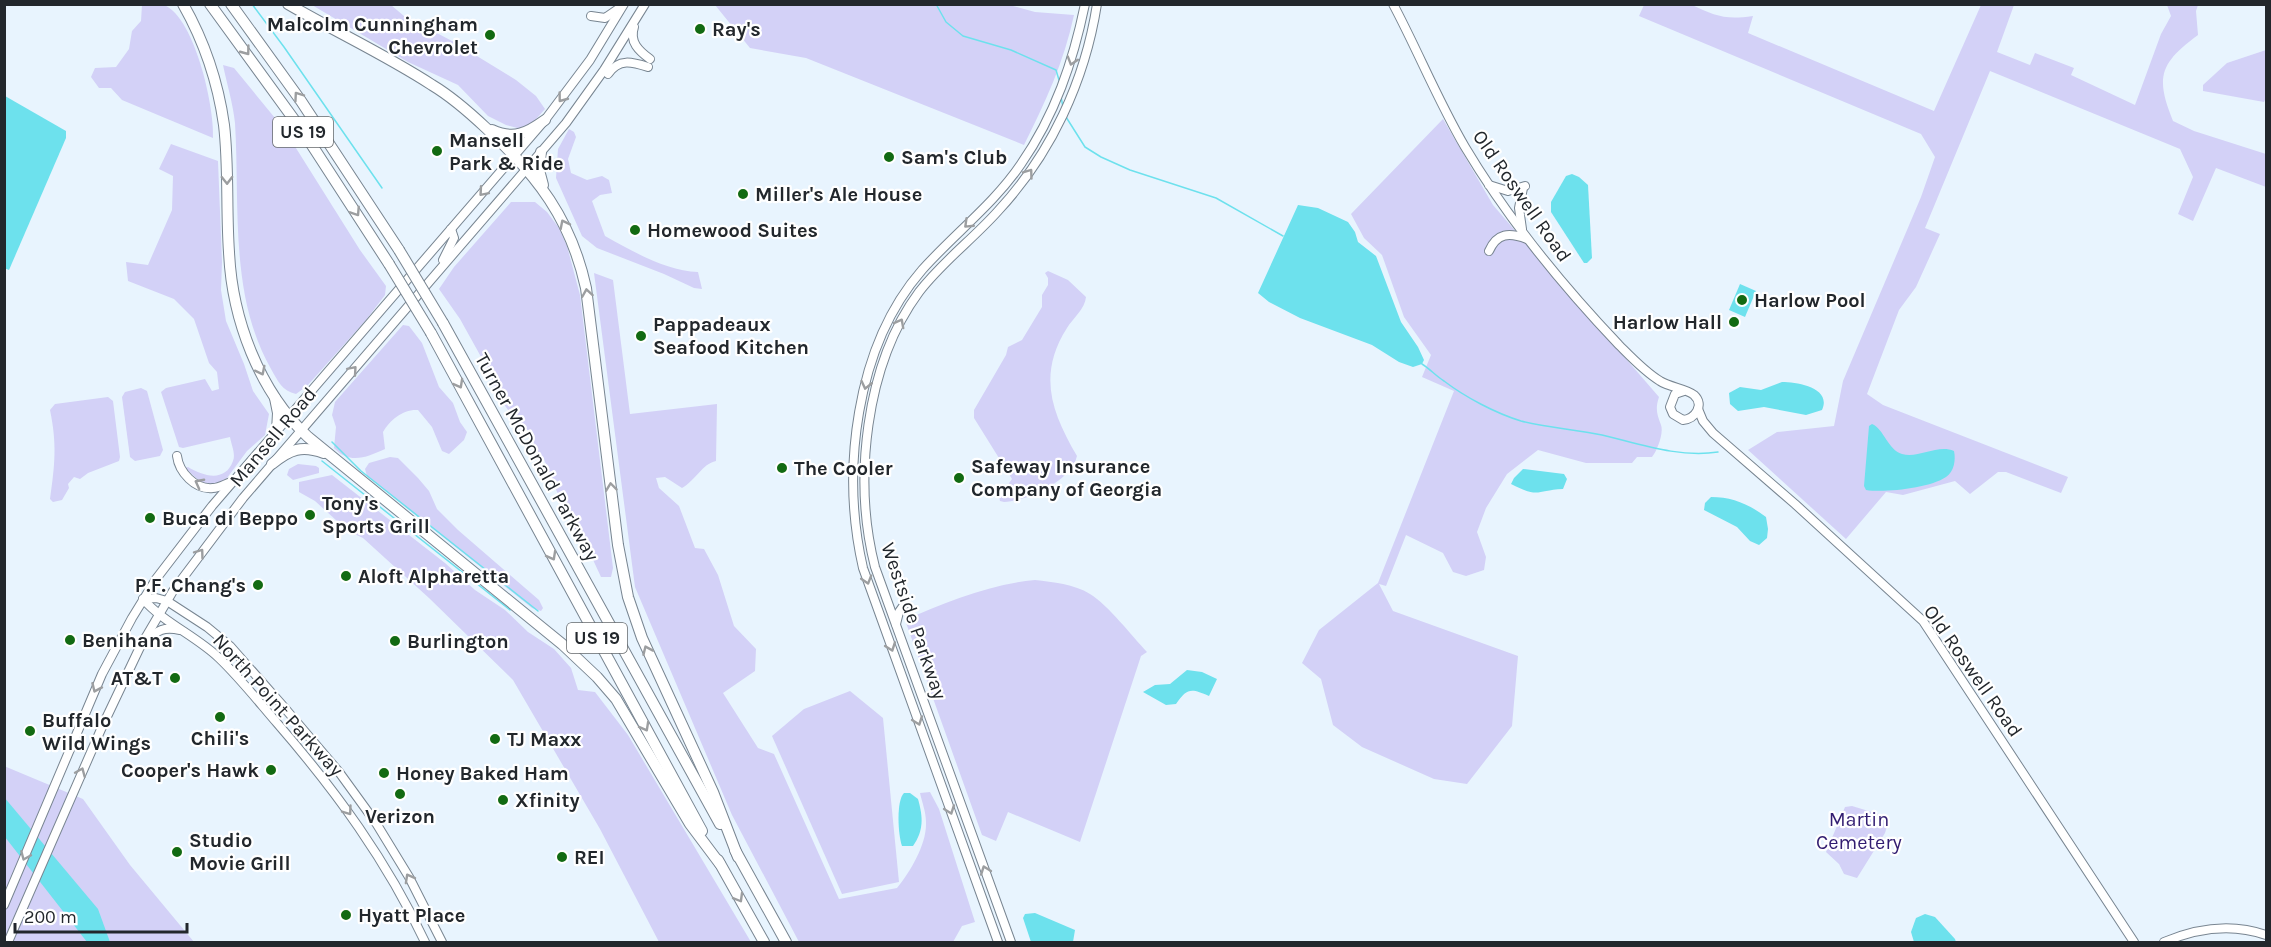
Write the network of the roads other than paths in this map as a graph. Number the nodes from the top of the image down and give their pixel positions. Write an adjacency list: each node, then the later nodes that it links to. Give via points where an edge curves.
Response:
1 (183, 4): 25 (highway, one-way to 25, via 208,60 222,111 229,262 237,305 249,346)
2 (210, 4): 47 (highway, Turner McDonald Parkway / US 19, one-way to 47, bridge, via 300,126 430,333)
3 (231, 4): 46 (highway, Turner McDonald Parkway / US 19, one-way to 3, bridge, via 443,323 307,110)
4 (288, 4): 13 (highway, via 431,84)
5 (623, 4): 10 (main road, via 605,18); 12 (main road, Mansell Road, one-way to 12, via 590,60)
6 (1085, 4): 55 (main road, Westside Parkway, one-way to 55, via 1065,83 1028,154 999,193 921,271 886,325 868,377 854,445 852,497 863,568)
7 (1097, 4): 41 (main road, Westside Parkway, one-way to 7, via 871,549 864,496 868,430 886,355 919,293 1007,201 1045,148 1078,78)
8 (1393, 4): 17 (main road, Old Roswell Road, via 1446,113)
9 (644, 6): 11 (main road, Mansell Road); 11 (main road, via 632,34 649,63 616,65 595,92)
10 (591, 16)
11 (583, 100): 14 (main road, Mansell Road)
12 (545, 120): 13 (highway, via 517,136); 15 (main road, Mansell Road)
13 (484, 126): 15 (highway)
14 (541, 152): 16 (main road, Mansell Road); 18 (highway, via 539,170)
15 (515, 155): 16 (highway); 19 (main road, Mansell Road, one-way to 19)
16 (527, 168): 18 (highway); 22 (main road, Mansell Road)
17 (1489, 185): 20 (main road, Old Roswell Road); 20 (main road, via 1510,191 1524,187 1519,208)
18 (547, 193): 46 (highway, one-way to 18, via 632,612 618,545 586,288 573,243)
19 (451, 229): 22 (main road, via 452,243); 28 (main road, Mansell Road)
20 (1525, 236): 21 (main road, via 1502,235); 23 (main road, Old Roswell Road, via 1622,348)
21 (1489, 251)
22 (436, 274): 30 (main road, Mansell Road, one-way to 22)
23 (1660, 381): 24 (main road, Old Roswell Road); 26 (main road, Old Roswell Road)
24 (1684, 391): 26 (main road, via 1675,394); 27 (main road, Old Roswell Road, via 1696,397)
25 (274, 395): 28 (highway); 31 (highway)
26 (1670, 402): 29 (main road, Old Roswell Road, via 1673,414)
27 (1698, 409): 29 (main road, via 1695,416); 32 (main road, Old Roswell Road)
28 (290, 416): 30 (highway); 31 (main road, Mansell Road)
29 (1685, 420): 32 (main road, Old Roswell Road)
30 (301, 430): 33 (highway); 35 (main road, Mansell Road)
31 (277, 431): 36 (main road, Mansell Road)
32 (1713, 433): 57 (main road, Old Roswell Road, via 1923,621)
33 (330, 455): 35 (highway, via 298,448); 47 (highway, via 597,677 624,711 690,824)
34 (177, 456): 36 (main road, one-way to 34, via 212,489 201,486 184,474)
35 (272, 464): 38 (main road, Mansell Road, one-way to 35, via 214,534)
36 (234, 480): 37 (main road, Mansell Road)
37 (143, 599): 38 (main road, North Point Parkway); 40 (main road, North Point Parkway); 48 (main road, Mansell Road, one-way to 48, via 102,674)
38 (167, 601): 40 (main road, Mansell Road); 44 (main road, North Point Parkway, via 223,640)
39 (904, 605): 41 (main road)
40 (159, 614): 42 (main road, North Point Parkway); 43 (main road, Mansell Road)
41 (896, 625): 56 (main road, Westside Parkway, one-way to 41)
42 (185, 631): 43 (main road, via 156,631); 45 (main road, North Point Parkway, via 219,658)
43 (134, 658): 50 (main road, Mansell Road, one-way to 43)
44 (283, 706): 45 (main road); 52 (main road, North Point Parkway, one-way to 44, via 376,823)
45 (271, 717): 51 (main road, North Point Parkway, one-way to 51, via 327,781 363,831)
46 (738, 857): 54 (highway, Turner McDonald Parkway / US 19)
47 (720, 864): 53 (highway, Turner McDonald Parkway / US 19, one-way to 53)
48 (4, 905)
49 (2266, 935): 58 (main road, via 2217,928)
50 (8, 942)
51 (425, 942)
52 (442, 942)
53 (764, 942)
54 (786, 942)
55 (998, 942)
56 (1011, 942)
57 (2134, 942)
58 (2164, 942)

